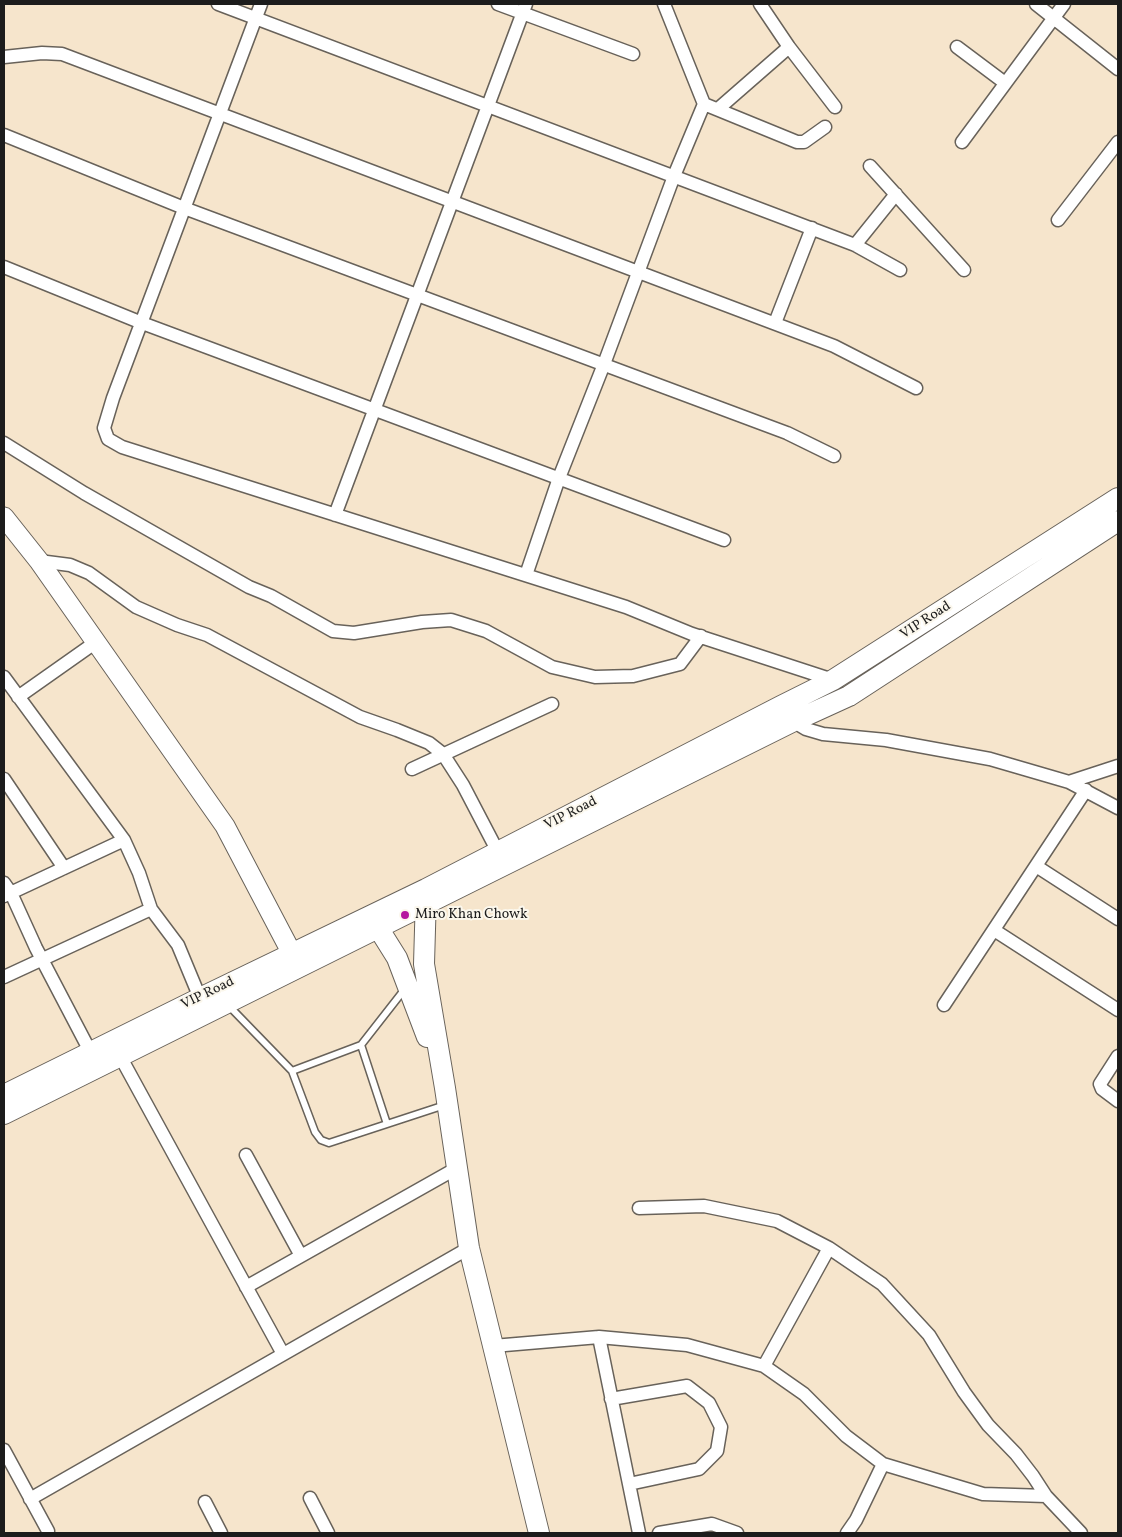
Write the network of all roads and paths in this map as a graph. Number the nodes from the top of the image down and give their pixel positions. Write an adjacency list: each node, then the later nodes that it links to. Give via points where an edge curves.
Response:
1 (218, 4): 9 (street)
2 (260, 4): 9 (street)
3 (498, 4): 8 (street)
4 (664, 4): 17 (street)
5 (760, 4): 11 (street)
6 (1036, 4): 10 (street)
7 (1064, 4): 10 (street)
8 (524, 8): 13 (street); 18 (street)
9 (255, 18): 18 (street); 21 (street)
10 (1053, 18): 15 (street); 16 (street)
11 (789, 47): 19 (street); 20 (street)
12 (957, 47): 16 (street)
13 (633, 54)
14 (4, 56): 21 (street, via 42,52 62,54)
15 (1118, 69)
16 (1005, 83): 24 (street)
17 (704, 104): 20 (street); 27 (street)
18 (487, 106): 27 (street); 29 (street)
19 (835, 107)
20 (718, 109): 22 (street, via 797,142 804,142)
21 (220, 113): 29 (street); 30 (street)
22 (825, 127)
23 (4, 135): 30 (street)
24 (962, 142)
25 (1118, 142): 31 (street)
26 (870, 166): 28 (street)
27 (674, 176): 32 (street); 37 (street)
28 (896, 194): 33 (street); 36 (street)
29 (452, 201): 37 (street); 38 (street)
30 (184, 208): 38 (street); 39 (street)
31 (1058, 220)
32 (812, 228): 33 (street); 40 (street)
33 (855, 245): 35 (street)
34 (4, 267): 39 (street)
35 (900, 270)
36 (964, 270)
37 (638, 272): 40 (street); 41 (street)
38 (417, 294): 41 (street); 43 (street)
39 (142, 322): 43 (street); 48 (street, via 104,428 108,439 122,447)
40 (775, 323): 42 (street, via 834,346)
41 (604, 364): 45 (street, via 787,433); 46 (street)
42 (916, 388)
43 (374, 409): 46 (street); 48 (street)
44 (4, 443): 54 (street, via 249,588 271,596 333,631 354,633 451,620 486,631 552,667 595,677 633,676 680,664)
45 (834, 456)
46 (559, 478): 51 (street); 53 (street)
47 (1118, 498): 56 (main road, VIP Road)
48 (335, 514): 53 (street)
49 (4, 518): 52 (main road)
50 (1118, 521): 61 (main road, VIP Road, via 849,696)
51 (724, 540)
52 (39, 561): 55 (main road); 62 (street, via 70,564 89,573 136,607 176,626 207,635 360,717 429,743)
53 (526, 575): 54 (street, via 626,606)
54 (701, 636): 56 (street)
55 (96, 642): 58 (street); 80 (main road, via 226,826)
56 (833, 680): 60 (main road, VIP Road)
57 (6, 685): 58 (street)
58 (18, 697): 69 (street)
59 (552, 704): 62 (street)
60 (781, 706): 61 (street); 70 (main road, VIP Road)
61 (792, 722): 66 (street, via 822,734 886,740 990,759); 74 (main road, VIP Road)
62 (443, 754): 64 (street); 70 (street)
63 (1118, 766): 66 (street)
64 (412, 768)
65 (4, 779): 72 (street)
66 (1069, 782): 67 (street)
67 (1086, 790): 68 (street); 71 (street)
68 (1118, 808)
69 (124, 840): 72 (street); 75 (street)
70 (498, 852): 74 (main road, VIP Road)
71 (1036, 866): 76 (street); 78 (street)
72 (64, 868): 73 (street)
73 (6, 891): 79 (street)
74 (426, 897): 77 (main road, VIP Road); 93 (main road, via 424,964)
75 (151, 909): 79 (street); 83 (street, via 178,945)
76 (1118, 919)
77 (375, 922): 80 (main road, VIP Road); 82 (main road)
78 (994, 930): 85 (street); 86 (street)
79 (42, 959): 81 (street); 88 (street)
80 (296, 960): 83 (main road, VIP Road); 84 (main road, VIP Road)
81 (4, 977)
82 (408, 985): 87 (lane); 93 (main road)
83 (200, 998): 88 (main road, VIP Road)
84 (228, 1004): 89 (main road, VIP Road); 91 (lane)
85 (944, 1005)
86 (1118, 1010)
87 (360, 1045): 91 (lane); 96 (lane)
88 (91, 1053): 92 (main road, VIP Road)
89 (120, 1056): 95 (main road, VIP Road); 103 (street)
90 (1118, 1056): 94 (street, via 1100,1084 1102,1090)
91 (292, 1071): 96 (lane, via 321,1140 329,1143)
92 (4, 1095)
93 (446, 1096): 96 (lane); 98 (main road)
94 (1118, 1100)
95 (4, 1114)
96 (387, 1124)
97 (246, 1155): 102 (street)
98 (457, 1168): 100 (main road); 102 (street)
99 (638, 1208): 101 (street, via 704,1206 777,1221)
100 (469, 1248): 105 (main road); 106 (street)
101 (829, 1248): 107 (street); 112 (street, via 882,1284 929,1335 964,1392)
102 (301, 1256): 103 (street)
103 (246, 1287): 106 (street)
104 (599, 1337): 105 (street); 107 (street, via 687,1345); 108 (street)
105 (493, 1346): 119 (main road)
106 (283, 1354): 114 (street)
107 (764, 1366): 110 (street, via 804,1394 846,1436)
108 (611, 1399): 111 (street); 111 (street, via 688,1386 709,1403 721,1427 717,1451 699,1469)
109 (4, 1450): 114 (street)
110 (883, 1464): 112 (street, via 983,1494); 123 (street)
111 (629, 1484): 120 (street)
112 (1046, 1496): 124 (street)
113 (310, 1498): 118 (street)
114 (30, 1499): 116 (street)
115 (205, 1502): 117 (street)
116 (48, 1531)
117 (221, 1533)
118 (328, 1533)
119 (539, 1533)
120 (639, 1533)
121 (659, 1533): 122 (street, via 712,1524)
122 (737, 1533)
123 (847, 1533)
124 (1081, 1533)

